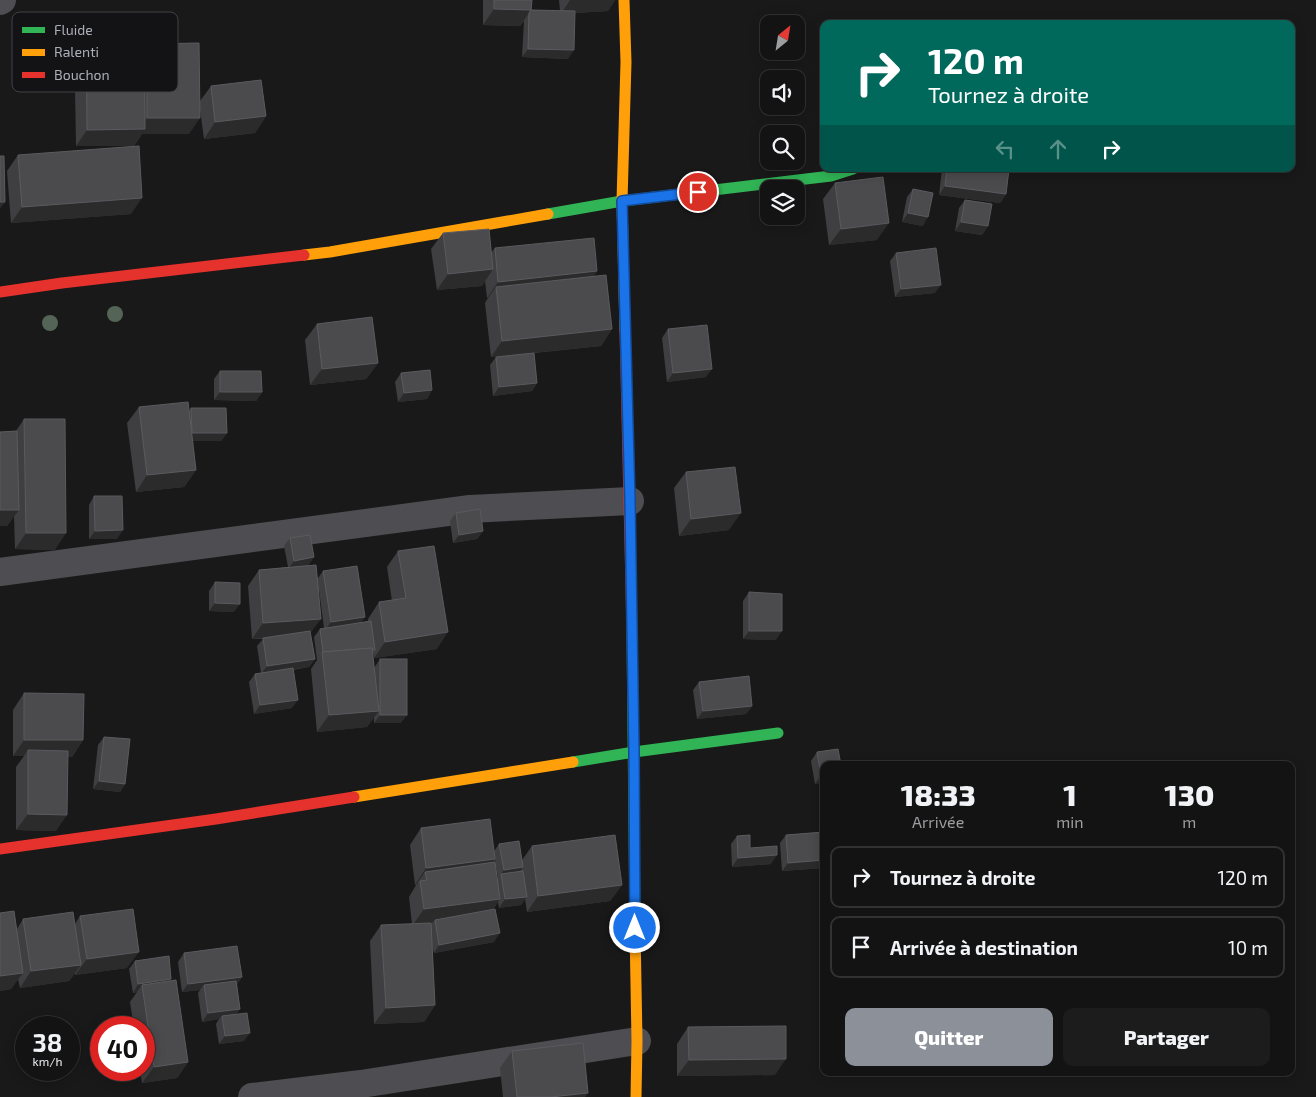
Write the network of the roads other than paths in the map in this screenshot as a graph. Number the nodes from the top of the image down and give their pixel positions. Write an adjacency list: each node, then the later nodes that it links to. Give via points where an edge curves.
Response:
1 (624, 0): 3 (street, via 626,62)
2 (844, 172): 3 (street)
3 (622, 201): 4 (street, via 330,252); 5 (street)
4 (0, 292)
5 (630, 501): 6 (street, via 470,509); 8 (street)
6 (0, 572)
7 (778, 733): 8 (street)
8 (634, 752): 9 (street, via 216,819); 10 (street)
9 (0, 849)
10 (637, 1041): 11 (street, via 361,1084); 12 (street)
11 (252, 1097)
12 (636, 1097)

